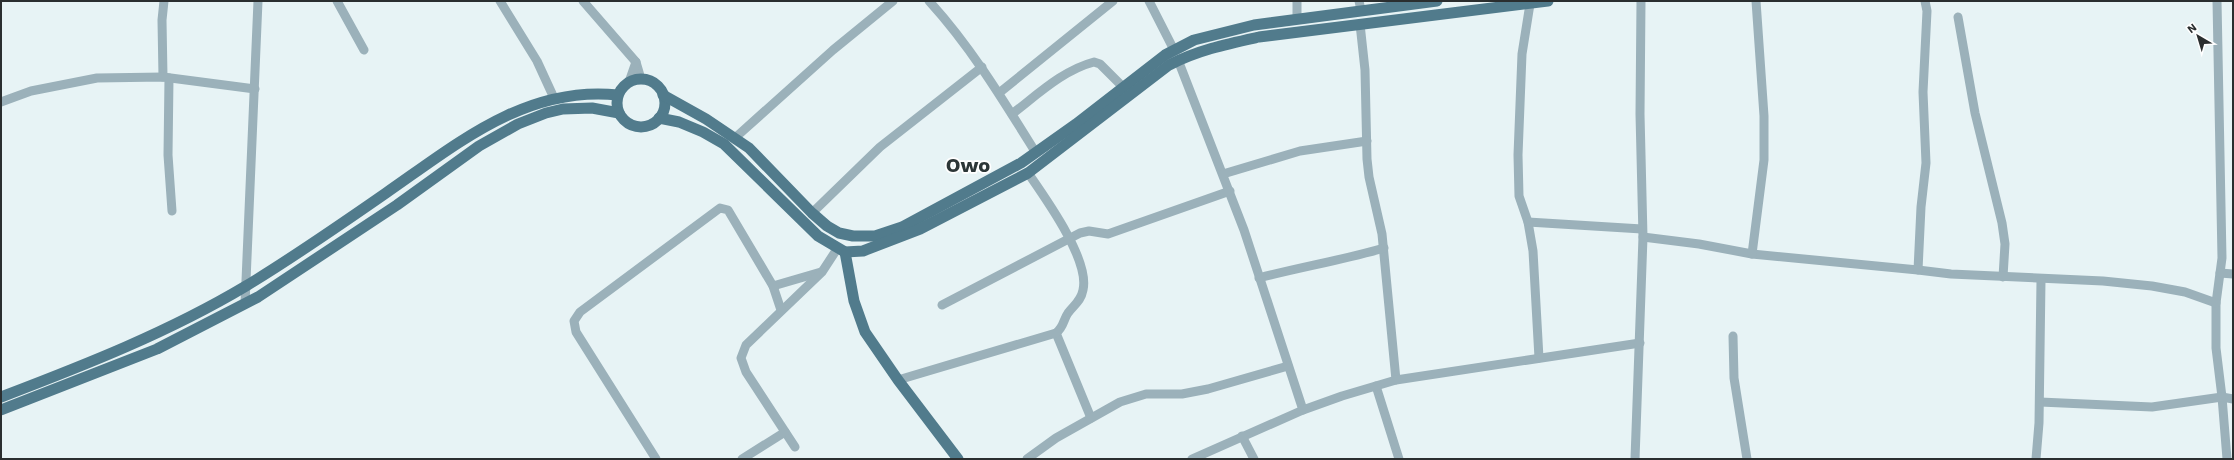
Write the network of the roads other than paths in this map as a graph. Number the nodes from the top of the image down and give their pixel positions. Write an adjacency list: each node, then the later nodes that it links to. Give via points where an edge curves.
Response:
1 (164, 1): 27 (street, via 162,20)
2 (258, 1): 31 (street)
3 (337, 1): 22 (street)
4 (500, 1): 35 (street, via 537,61)
5 (893, 1): 40 (street, via 833,50)
6 (929, 1): 26 (street, via 960,36)
7 (1113, 1): 32 (street)
8 (1149, 1): 23 (street)
9 (1297, 1): 20 (street)
10 (1437, 1): 18 (main road)
11 (1548, 1): 17 (main road)
12 (1641, 1): 51 (street)
13 (1756, 1): 55 (street, via 1764,116 1764,160)
14 (1925, 1): 56 (street, via 1927,11 1923,92 1926,163)
15 (2217, 1): 58 (street, via 2222,258)
16 (588, 3): 25 (street)
17 (1530, 4): 21 (main road); 50 (street, via 1522,54 1518,155 1519,196)
18 (1360, 6): 20 (main road)
19 (1958, 17): 60 (street, via 1975,112 2002,223 2005,244)
20 (1297, 18): 23 (main road, via 1210,34)
21 (1360, 24): 24 (main road, via 1259,37 1214,46); 41 (street, via 1365,70)
22 (364, 50)
23 (1174, 50): 30 (main road)
24 (1178, 60): 43 (main road); 45 (street)
25 (636, 62): 28 (street); 29 (street)
26 (982, 68): 32 (street); 49 (street, via 880,147)
27 (166, 77): 31 (street); 36 (street, via 97,78 31,91); 48 (street)
28 (641, 79): 29 (main road); 33 (main road, via 657,85)
29 (629, 82): 34 (main road)
30 (1123, 87): 38 (street, via 1100,64 1094,62 1054,82); 42 (main road)
31 (255, 89): 63 (street)
32 (998, 93): 38 (street)
33 (663, 95): 39 (main road, via 664,107); 40 (main road)
34 (618, 96): 35 (main road, via 590,93); 37 (main road)
35 (554, 98): 63 (main road, via 512,112 488,124 300,253)
36 (1, 102)
37 (619, 113): 39 (main road, via 627,122 638,126 649,125); 66 (main road, via 592,108 563,109 518,124 479,146 397,205)
38 (1012, 114): 42 (street)
39 (659, 118): 54 (main road, via 679,122 724,144 818,236)
40 (736, 137): 49 (main road)
41 (1367, 141): 45 (street, via 1300,151); 53 (street, via 1369,177)
42 (1036, 153): 44 (main road)
43 (1028, 173): 46 (main road); 52 (street)
44 (1002, 174): 46 (main road); 49 (main road, via 902,227 875,236 839,233)
45 (1223, 174): 47 (street)
46 (1010, 184): 54 (main road, via 920,230 875,248)
47 (1230, 191): 52 (street, via 1108,234 1089,231); 61 (street)
48 (172, 211)
49 (812, 213)
50 (1528, 222): 51 (street); 72 (street, via 1533,251)
51 (1643, 233): 55 (street); 71 (street)
52 (1068, 238): 67 (street); 69 (street, via 1081,262 1084,285 1080,299 1069,311 1064,325)
53 (1384, 248): 61 (street); 75 (street)
54 (841, 250): 57 (street); 74 (main road, via 859,318 874,347)
55 (1752, 254): 56 (street)
56 (1918, 270): 60 (street)
57 (822, 272): 64 (street); 68 (street)
58 (2220, 273): 59 (street); 65 (street)
59 (2233, 274)
60 (2003, 277): 62 (street)
61 (1259, 278): 73 (street)
62 (2041, 280): 65 (street, via 2103,281 2152,286 2185,292); 80 (street)
63 (246, 286): 66 (street); 77 (main road, via 149,337 91,363)
64 (773, 286): 68 (street); 87 (street, via 728,210 720,208 580,312 574,321 576,332)
65 (2216, 303): 78 (street, via 2216,348)
66 (245, 304): 81 (main road, via 157,349)
67 (942, 305)
68 (781, 310): 84 (street, via 746,345 741,358 746,372)
69 (1056, 333): 74 (street); 83 (street)
70 (1733, 336): 95 (street, via 1734,378)
71 (1640, 343): 72 (street); 94 (street)
72 (1539, 358): 75 (street)
73 (1288, 366): 82 (street); 83 (street, via 1208,389 1182,394 1146,394 1120,402)
74 (898, 380): 89 (main road)
75 (1396, 380): 76 (street)
76 (1376, 386): 82 (street); 93 (street)
77 (1, 397)
78 (2222, 397): 79 (street); 80 (street, via 2152,408); 97 (street)
79 (2233, 399)
80 (2040, 402): 96 (street)
81 (1, 410)
82 (1303, 410): 85 (street)
83 (1091, 418): 90 (street, via 1056,438)
84 (785, 432): 86 (street); 88 (street)
85 (1242, 436): 91 (street); 92 (street)
86 (795, 447)
87 (656, 459)
88 (742, 459)
89 (958, 459)
90 (1027, 459)
91 (1192, 459)
92 (1254, 459)
93 (1399, 459)
94 (1636, 459)
95 (1748, 459)
96 (2036, 459)
97 (2227, 459)

